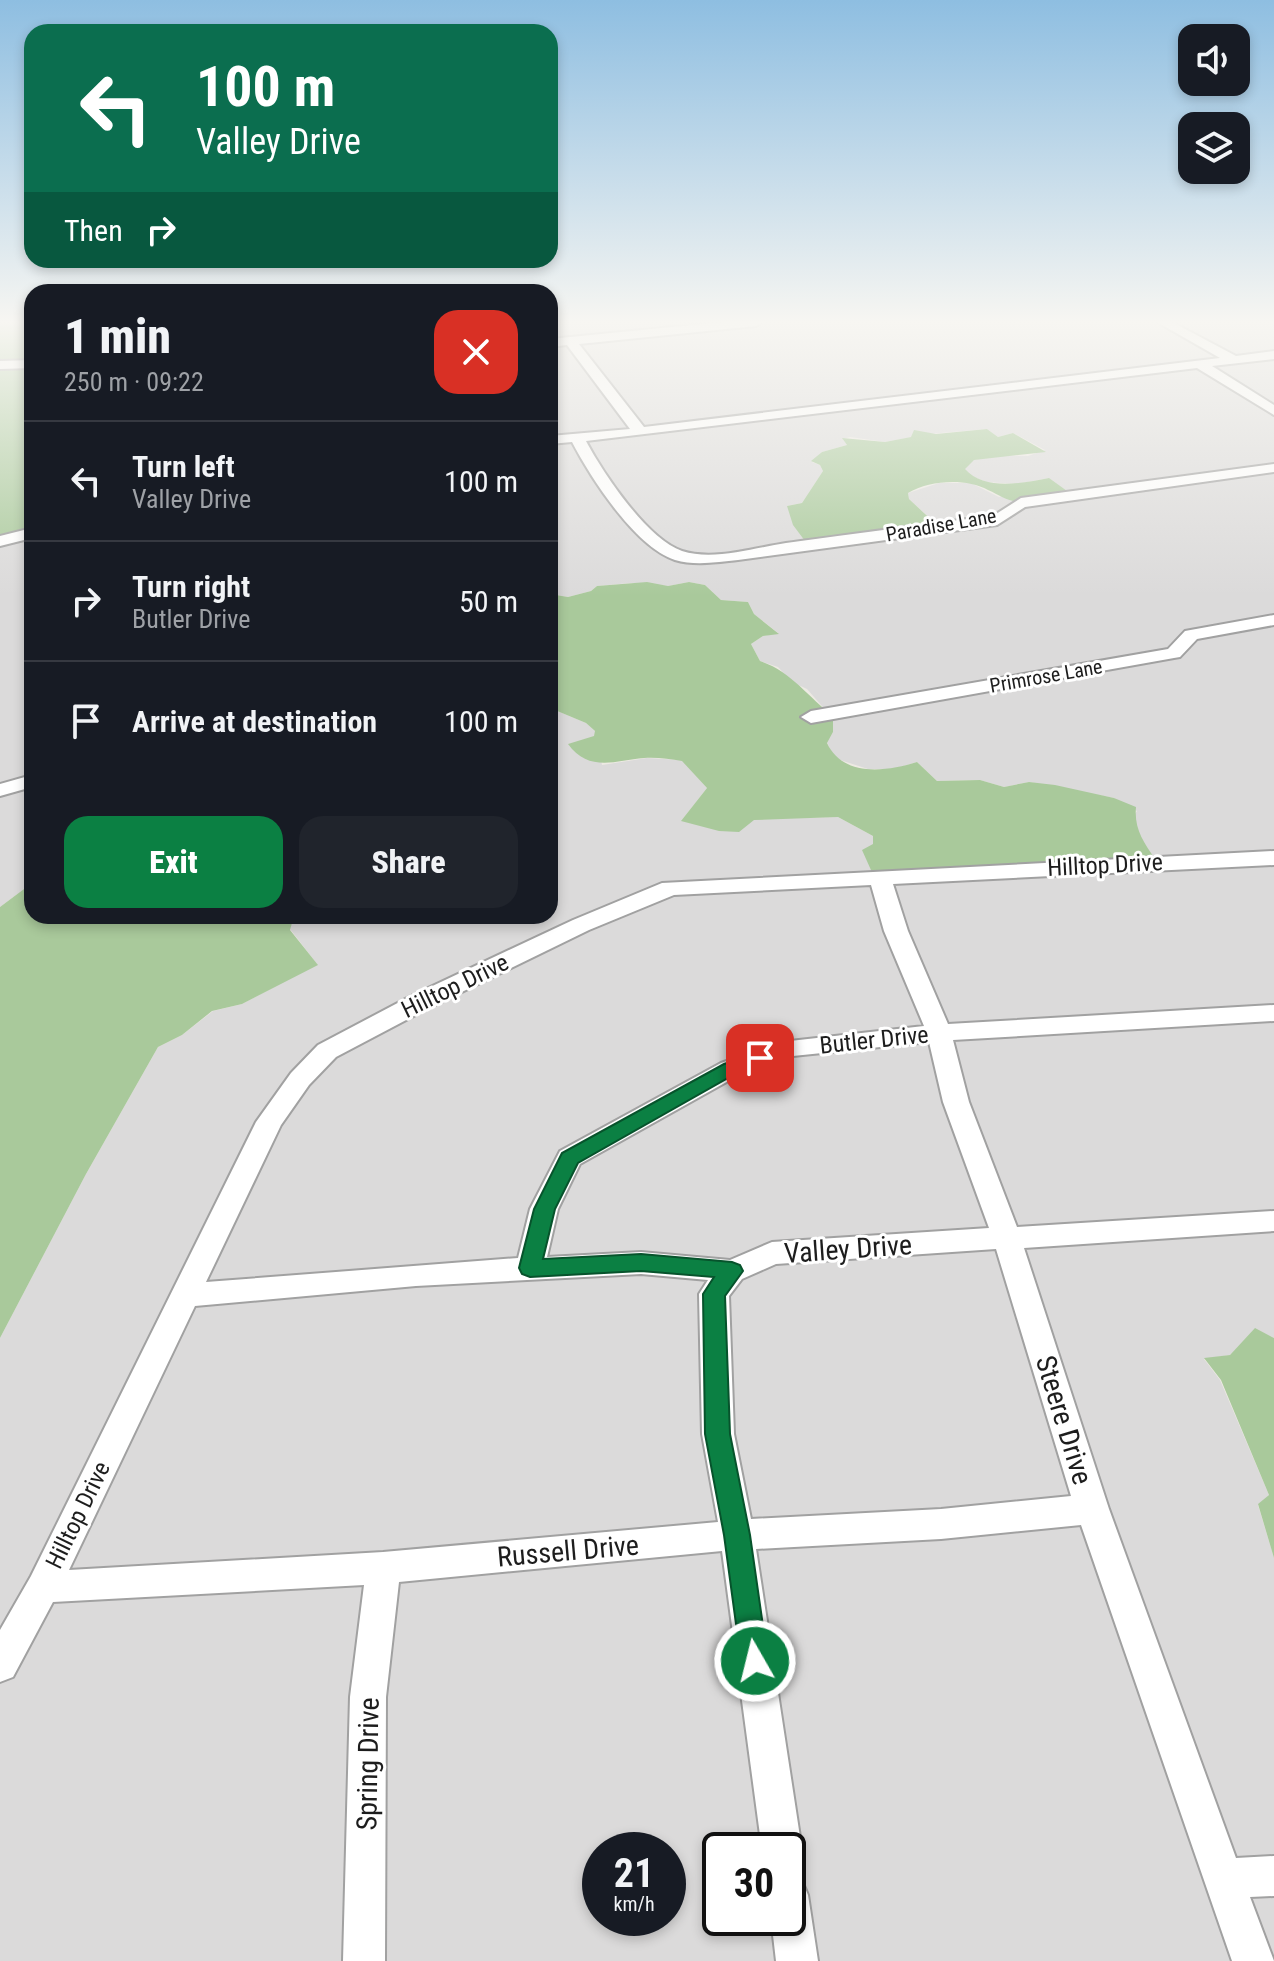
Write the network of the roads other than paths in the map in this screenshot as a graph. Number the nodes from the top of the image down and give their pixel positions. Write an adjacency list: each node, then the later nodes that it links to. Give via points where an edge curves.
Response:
1 (626, 414): 3 (street)
2 (792, 414): 3 (street)
3 (640, 432): 4 (street)
4 (577, 438): 5 (street); 6 (street, Paradise Lane, via 589,463 660,545 679,556 738,555 997,520 1021,503)
5 (558, 439)
6 (1274, 468)
7 (24, 535): 8 (street)
8 (0, 541)
9 (1274, 620): 10 (street, Primrose Lane, via 1191,635 1174,653)
10 (811, 717)
11 (24, 783): 12 (street)
12 (0, 790)
13 (1274, 858): 14 (street, Hilltop Drive)
14 (880, 879): 16 (street, Steere Drive); 21 (street, Hilltop Drive, via 670,888 581,925 327,1051 269,1122)
15 (1274, 1013): 16 (street, Butler Drive)
16 (939, 1033): 18 (street, Steere Drive, via 956,1102); 19 (street, Butler Drive, via 790,1048 730,1069 570,1158 544,1209)
17 (1274, 1221): 18 (street, Valley Drive)
18 (1007, 1239): 20 (street, Valley Drive, via 772,1253); 22 (street, Steere Drive)
19 (530, 1268): 20 (street, Valley Drive, via 641,1263); 21 (street, Valley Drive)
20 (732, 1271): 23 (street, via 714,1294 713,1343 718,1434)
21 (186, 1295): 25 (street, Hilltop Drive)
22 (1092, 1509): 23 (street, Russell Drive); 29 (street, Steere Drive)
23 (737, 1535): 24 (street, Russell Drive); 27 (street)
24 (383, 1568): 25 (street, Russell Drive); 31 (street, Spring Drive, via 368,1697)
25 (43, 1587): 26 (street, Hilltop Drive)
26 (0, 1665)
27 (779, 1832)
28 (1274, 1876): 29 (street)
29 (1222, 1879): 33 (street, Steere Drive)
30 (794, 1936): 32 (street)
31 (364, 1961)
32 (797, 1961)
33 (1253, 1961)

